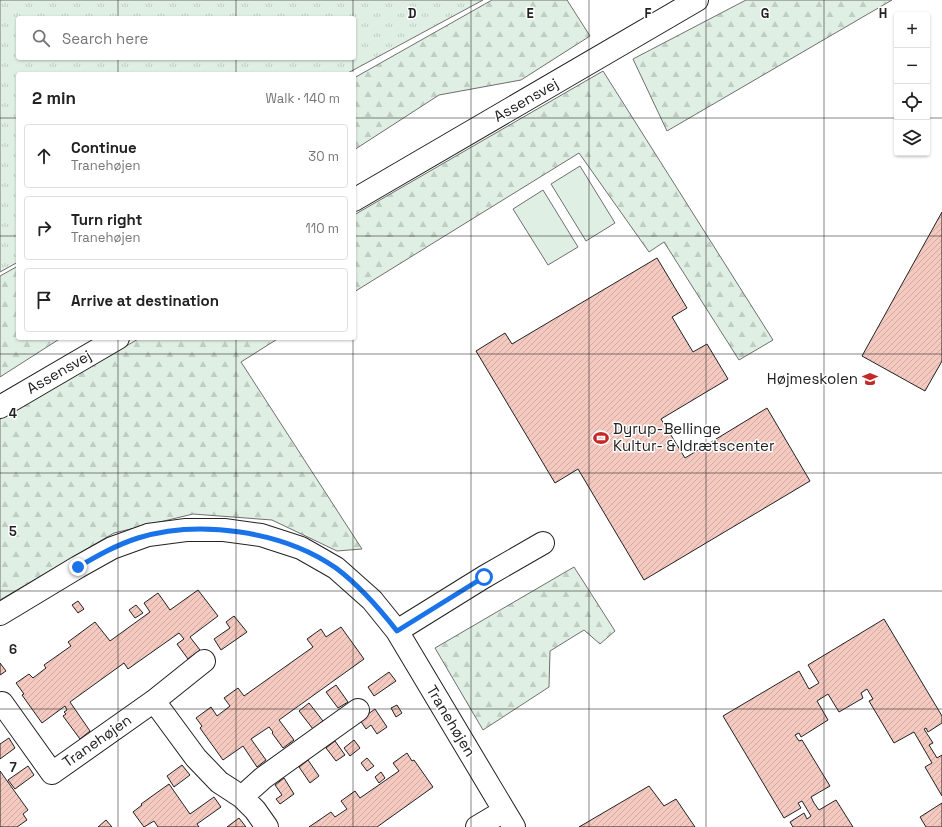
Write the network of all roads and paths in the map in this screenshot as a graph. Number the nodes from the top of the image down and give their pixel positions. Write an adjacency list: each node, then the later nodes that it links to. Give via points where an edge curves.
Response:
1 (698, 0): 2 (street, Assensvej)
2 (356, 199)
3 (115, 340): 4 (street, Assensvej)
4 (0, 406)
5 (543, 543): 7 (street)
6 (0, 614): 7 (street, Tranehøjen, via 78,567 130,540 186,530 224,530 261,535 301,548 336,568 372,600)
7 (397, 631): 13 (street, Tranehøjen)
8 (204, 661): 9 (street, Tranehøjen)
9 (154, 700): 10 (street, Tranehøjen, via 52,773); 12 (street, via 196,758 219,782)
10 (2, 703)
11 (358, 710): 12 (street, via 263,778)
12 (242, 798): 14 (street, via 255,810)
13 (509, 819): 15 (street, Tranehøjen)
14 (267, 827)
15 (477, 827)

